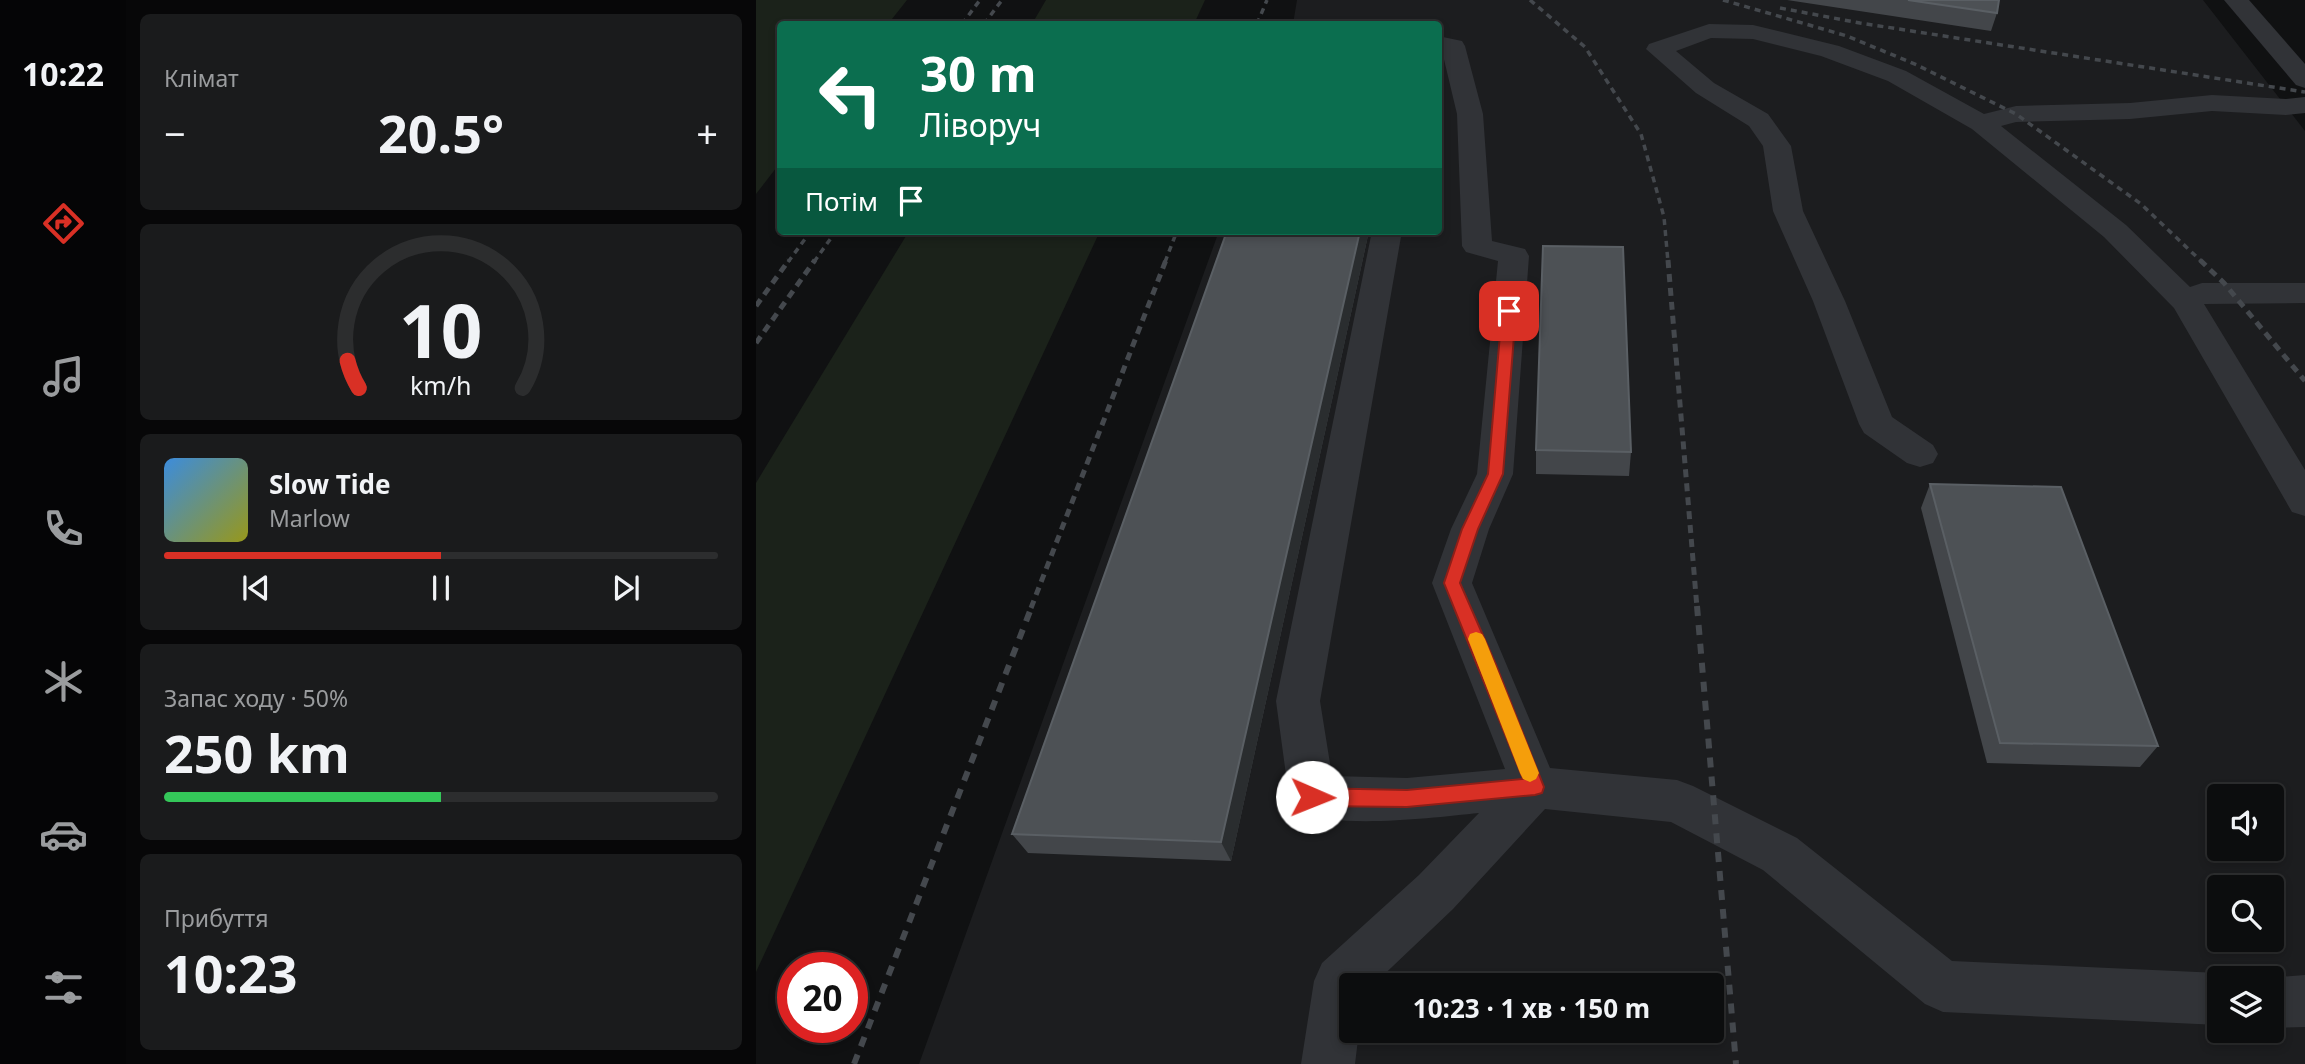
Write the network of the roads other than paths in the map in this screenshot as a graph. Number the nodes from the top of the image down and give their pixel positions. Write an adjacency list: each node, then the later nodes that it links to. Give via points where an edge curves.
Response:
1 (2236, 0): 3 (street)
2 (1442, 44): 11 (street, via 1453,46 1470,114 1477,246 1514,256 1495,474 1452,583)
3 (2305, 80)
4 (2305, 105): 5 (street, via 2212,103 2015,114)
5 (1981, 122): 8 (street, via 2115,231); 9 (street, via 1897,76 1830,51 1753,32 1709,32 1658,49 1705,88 1759,120 1777,146 1788,211 1829,300 1877,424)
6 (1386, 235): 11 (street, via 1298,701 1312,797 1407,799)
7 (2305, 293): 8 (street, via 2202,293)
8 (2186, 301): 10 (street)
9 (1920, 454)
10 (2305, 502)
11 (1535, 787): 12 (street, via 1677,801 1780,854 1943,986); 15 (street, via 1436,892 1340,981)
12 (2207, 998)
13 (2305, 1001): 14 (street)
14 (2284, 1002)
15 (1328, 1064)

